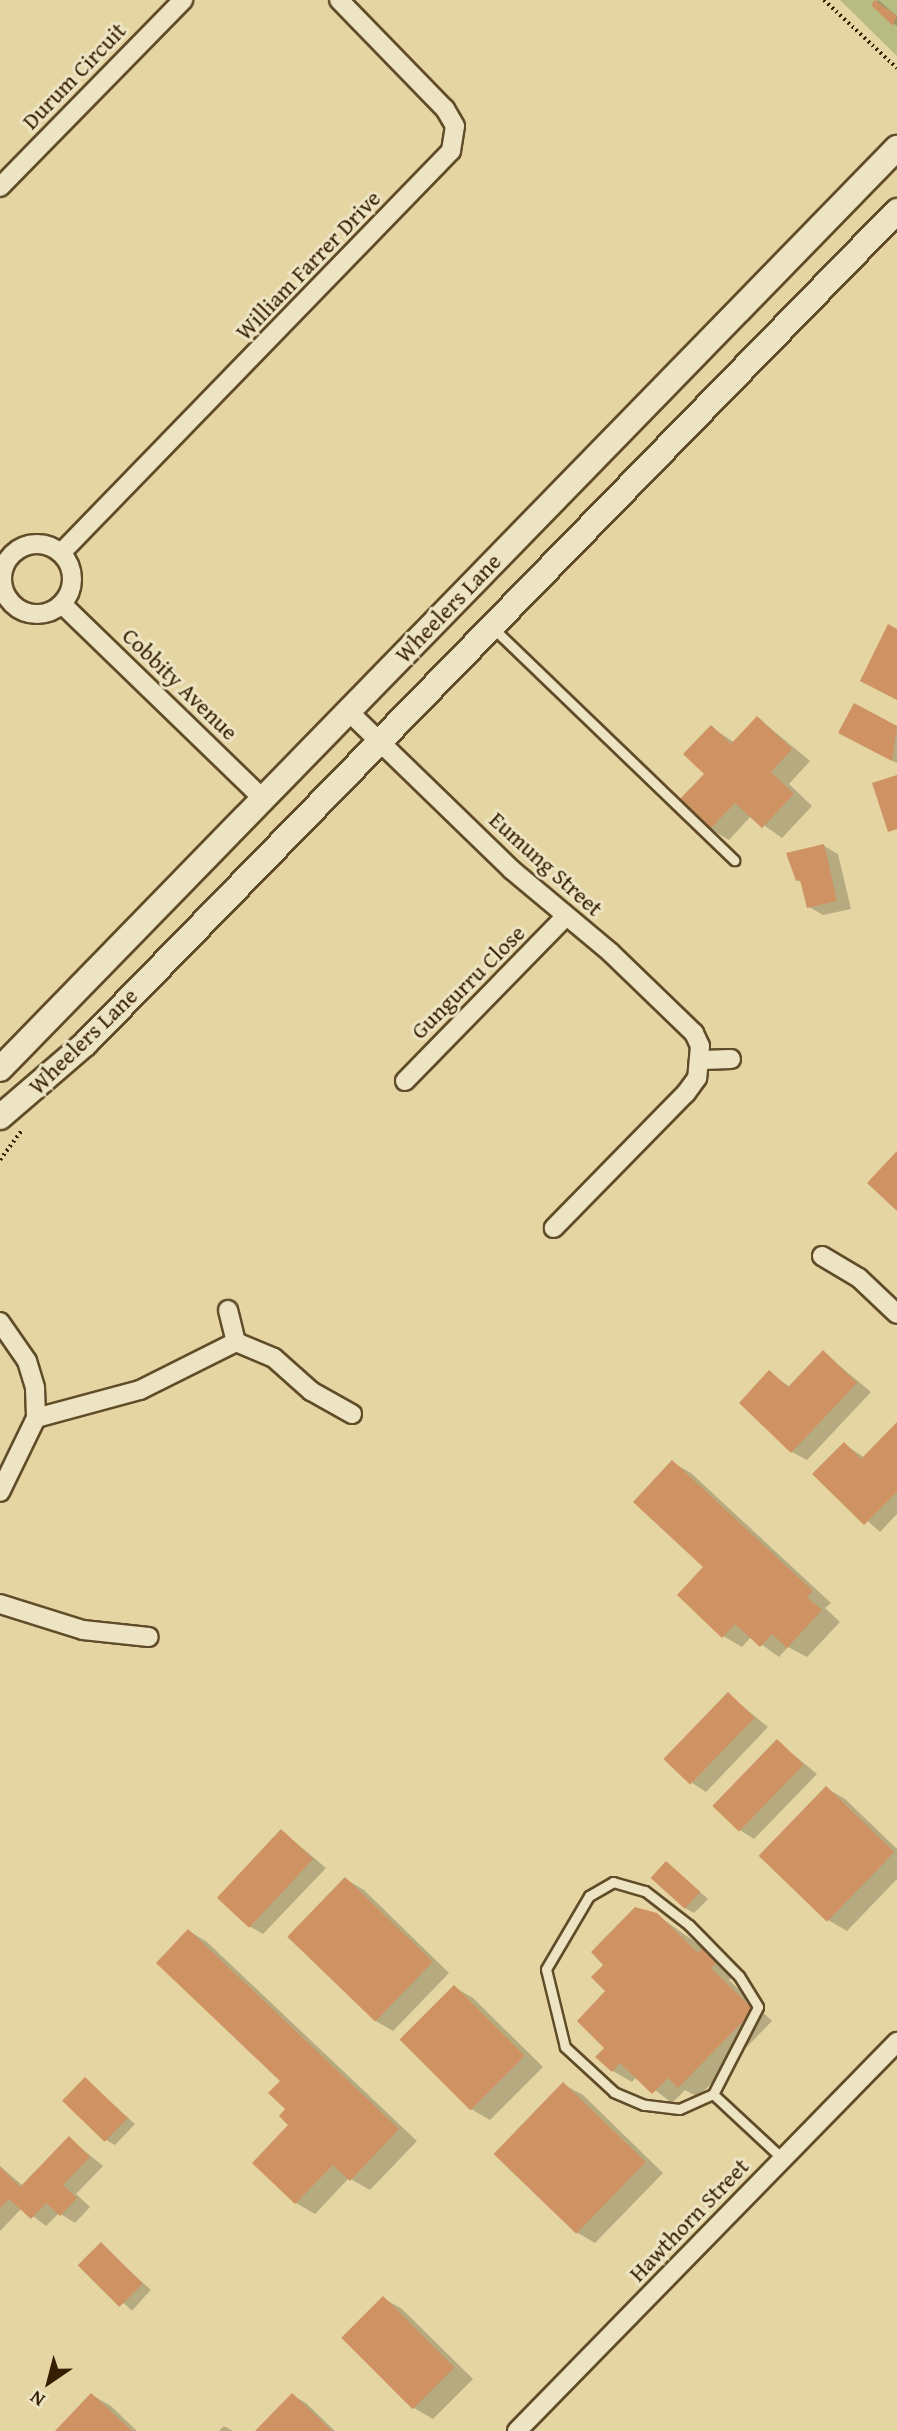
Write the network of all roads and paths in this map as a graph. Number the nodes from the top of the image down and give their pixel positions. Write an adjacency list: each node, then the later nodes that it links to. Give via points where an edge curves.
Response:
1 (183, 0): 6 (street, Durum Circuit)
2 (339, 0): 9 (street, William Farrer Drive, via 445,109 455,126 451,151)
3 (824, 0): 4 (path)
4 (897, 68)
5 (897, 148): 14 (main road, Wheelers Lane)
6 (0, 187)
7 (897, 211): 13 (main road, Wheelers Lane)
8 (6, 549): 9 (street, via 42,544); 10 (street, via 2,574)
9 (61, 553): 11 (street, via 72,573 69,595)
10 (13, 603): 11 (street, via 32,613); 12 (street)
11 (62, 604): 16 (street, Cobbity Avenue)
12 (0, 617)
13 (493, 628): 15 (main road, Wheelers Lane); 17 (lane)
14 (348, 711): 15 (street, Eumung Street); 16 (main road, Wheelers Lane)
15 (380, 743): 18 (street, Eumung Street); 23 (main road, Wheelers Lane, via 86,1042)
16 (263, 799): 21 (main road, Wheelers Lane)
17 (734, 860)
18 (565, 917): 20 (street, Eumung Street, via 610,952 694,1033); 22 (street, Gungurru Close)
19 (732, 1059): 20 (street)
20 (702, 1060): 24 (street, via 686,1093)
21 (0, 1069)
22 (405, 1081)
23 (0, 1117)
24 (554, 1228)
25 (822, 1256): 27 (street, via 859,1278)
26 (228, 1310): 29 (street)
27 (897, 1314)
28 (0, 1322): 31 (street, via 27,1361 35,1388)
29 (236, 1342): 30 (street, via 274,1358 311,1391); 31 (street, via 139,1390)
30 (352, 1415)
31 (36, 1418): 32 (street)
32 (0, 1492)
33 (0, 1604): 34 (street, via 82,1630)
34 (149, 1637)
35 (897, 2042): 37 (street, Hawthorn Street)
36 (713, 2094): 36 (lane, via 758,2007 739,1976 689,1925 645,1891 613,1882 589,1896 546,1969 565,2047 614,2092 644,2105 679,2109); 37 (lane)
37 (783, 2159): 38 (street, Hawthorn Street)
38 (517, 2431)

